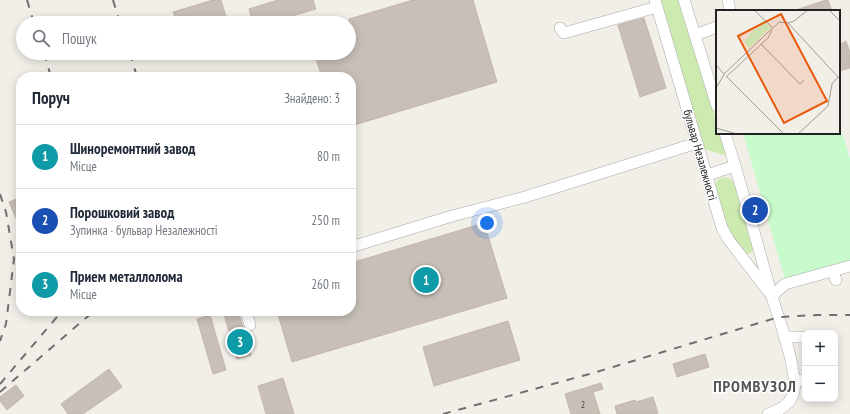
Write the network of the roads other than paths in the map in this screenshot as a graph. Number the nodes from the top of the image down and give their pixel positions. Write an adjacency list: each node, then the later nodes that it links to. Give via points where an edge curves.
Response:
1 (684, 0): 7 (street)
2 (728, 0): 4 (street)
3 (656, 3): 6 (street, via 564,34); 10 (street, бульвар Незалежності)
4 (730, 10)
5 (716, 27): 7 (street)
6 (560, 28)
7 (695, 35): 8 (street)
8 (716, 103)
9 (725, 134): 11 (street, бульвар Незалежності)
10 (697, 143): 12 (street, бульвар Незалежності); 14 (street, via 525,197)
11 (735, 166): 12 (street); 13 (street, бульвар Незалежності)
12 (707, 175): 15 (street, бульвар Незалежності, via 722,228)
13 (758, 244): 15 (street, via 751,256 747,257); 17 (street, бульвар Незалежності)
14 (356, 245)
15 (738, 252): 17 (street, бульвар Незалежності)
16 (850, 266): 17 (street, via 835,276 785,284)
17 (772, 296): 20 (street, бульвар Незалежності)
18 (247, 316): 19 (street)
19 (250, 325)
20 (784, 337): 21 (street); 22 (street, бульвар Незалежності)
21 (802, 337)
22 (800, 381): 23 (street, бульвар Незалежності, via 787,404)
23 (768, 414)

